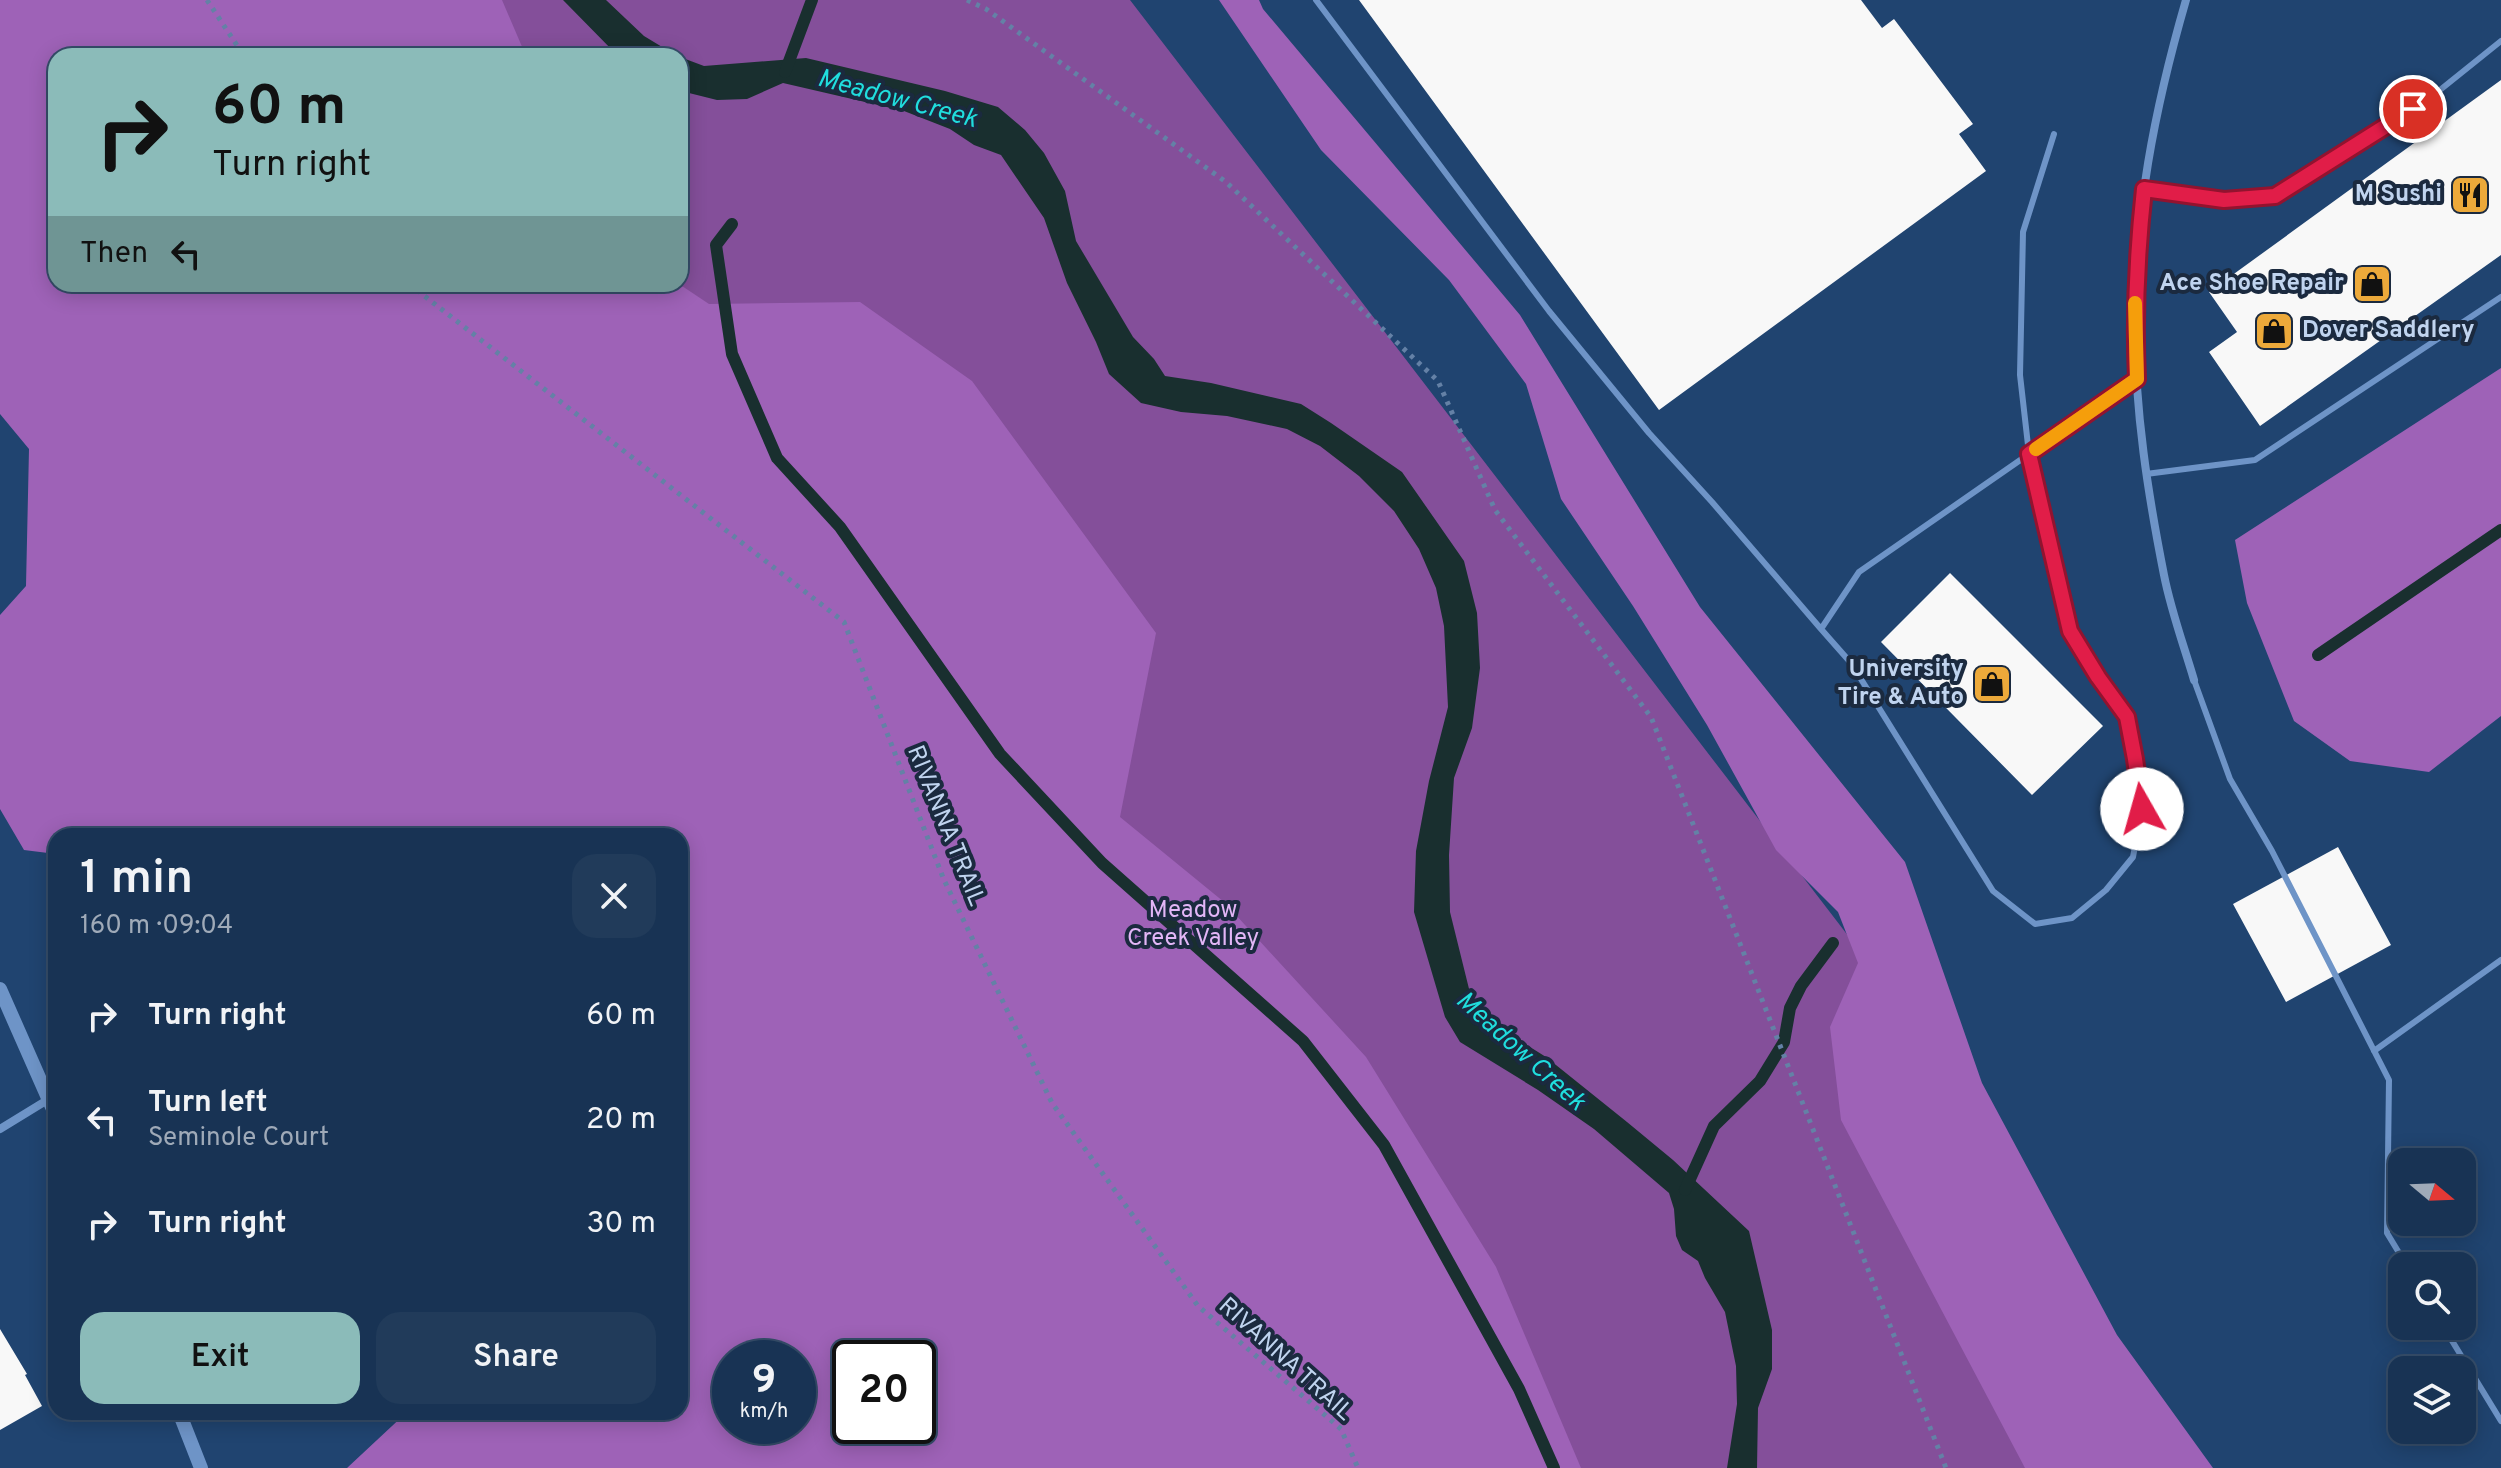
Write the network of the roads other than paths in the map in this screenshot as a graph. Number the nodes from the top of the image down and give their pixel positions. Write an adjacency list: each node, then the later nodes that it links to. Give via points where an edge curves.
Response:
1 (1316, 0): 10 (lane, via 1549,311)
2 (2186, 0): 5 (street)
3 (2501, 41): 5 (lane, via 2435,94 2275,196 2224,200)
4 (2054, 134): 8 (lane, via 2023,232 2020,375)
5 (2144, 189): 7 (street, via 2134,327)
6 (2501, 297): 9 (lane, via 2255,460)
7 (2137, 379): 8 (lane); 9 (street)
8 (2029, 454): 10 (lane, via 1859,572); 10 (lane, via 2070,631 2127,717 2135,759 2142,809 2133,857 2106,890 2072,918 2035,924 1993,891 1851,663)
9 (2146, 474): 11 (street, via 2165,579)
10 (1821, 629)
11 (2194, 680): 14 (lane, via 2230,779)
12 (2501, 960): 14 (lane)
13 (0, 989): 15 (street)
14 (2374, 1051): 18 (lane, via 2389,1080 2387,1233)
15 (48, 1097)
16 (48, 1100): 17 (street)
17 (0, 1129)
18 (2399, 1252)
19 (2452, 1340): 21 (lane)
20 (182, 1420): 22 (street)
21 (2501, 1421)
22 (201, 1468)

